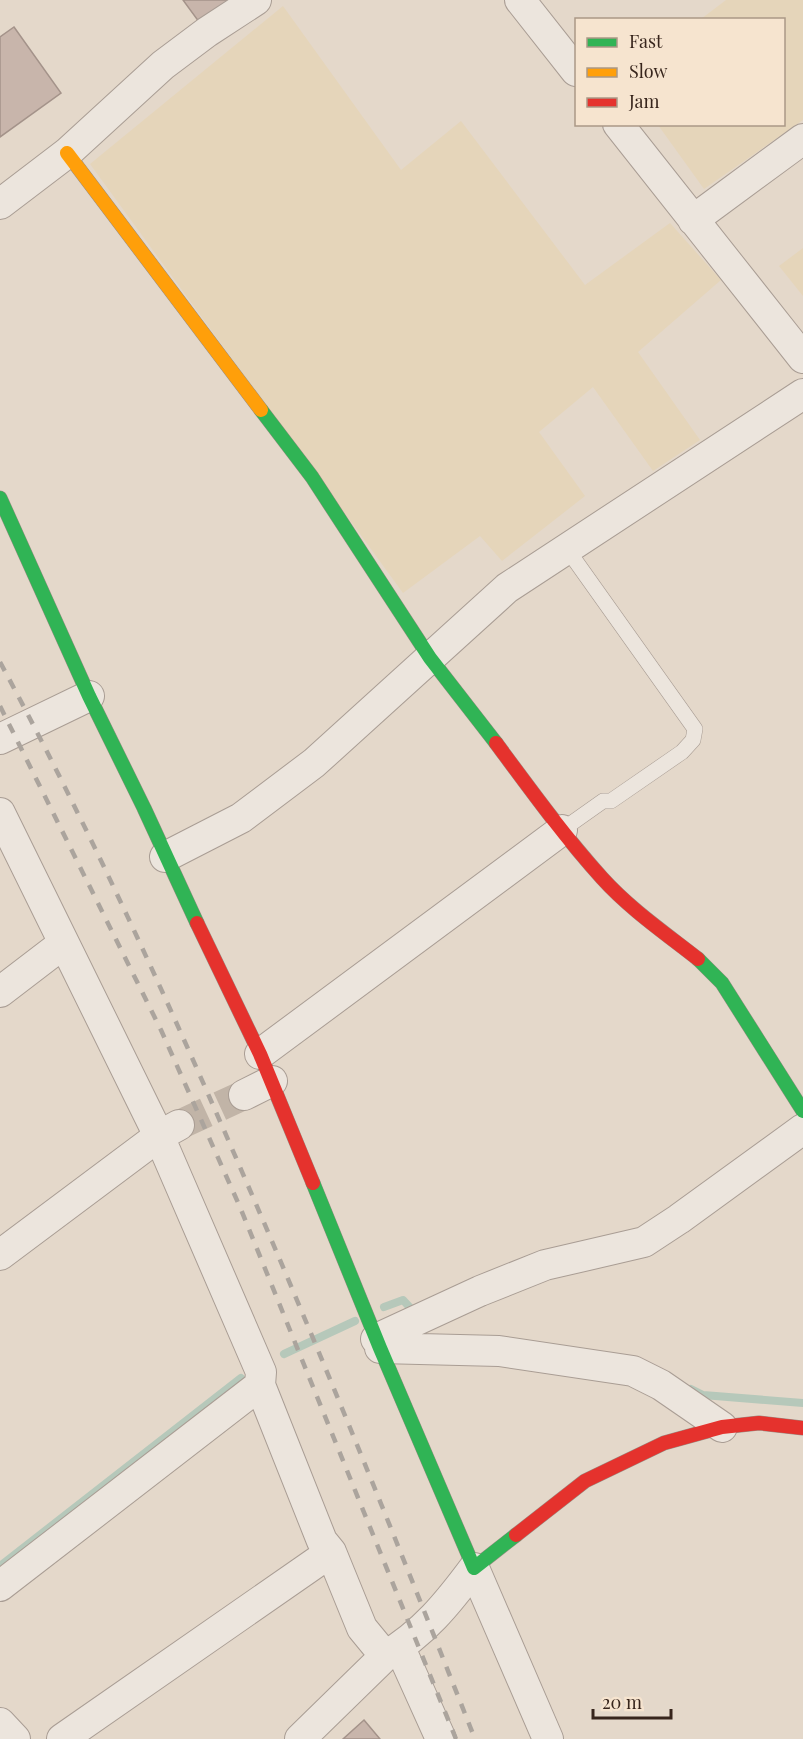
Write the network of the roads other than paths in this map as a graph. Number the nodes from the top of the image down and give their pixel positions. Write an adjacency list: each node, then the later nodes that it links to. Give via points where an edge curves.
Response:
1 (256, 0): 6 (street, via 163,65)
2 (520, 0): 3 (street)
3 (575, 70)
4 (620, 126): 8 (street)
5 (803, 139): 8 (street)
6 (67, 153): 7 (street); 13 (street, via 312,477)
7 (0, 204)
8 (693, 220): 9 (street)
9 (803, 358)
10 (803, 394): 12 (street)
11 (0, 498): 14 (street)
12 (567, 549): 13 (street, via 507,588); 17 (lane, via 695,729 693,740 682,753)
13 (430, 658): 17 (street); 18 (street, via 314,763 241,818)
14 (89, 696): 15 (street); 18 (street)
15 (0, 739)
16 (0, 813): 19 (street)
17 (562, 830): 21 (street); 24 (street, via 603,879 722,983)
18 (165, 857): 21 (street)
19 (64, 943): 20 (street); 26 (street)
20 (0, 992)
21 (260, 1054): 22 (street)
22 (272, 1082): 23 (street); 28 (street)
23 (244, 1095)
24 (803, 1111)
25 (803, 1129): 28 (street, via 644,1242 545,1265 480,1291)
26 (169, 1131): 27 (street); 29 (street, via 261,1371)
27 (0, 1256)
28 (378, 1344): 30 (street, via 499,1351 633,1371 668,1389); 33 (street)
29 (260, 1385): 32 (street, via 322,1541); 34 (street)
30 (722, 1427): 31 (street, via 759,1424); 33 (street, via 664,1443 585,1480)
31 (803, 1428)
32 (331, 1552): 35 (street, via 362,1628); 38 (street)
33 (474, 1568): 35 (street, via 444,1608); 41 (street)
34 (0, 1586)
35 (392, 1652): 39 (street); 40 (street)
36 (0, 1724): 37 (street)
37 (15, 1739)
38 (62, 1739)
39 (300, 1739)
40 (441, 1739)
41 (548, 1739)

